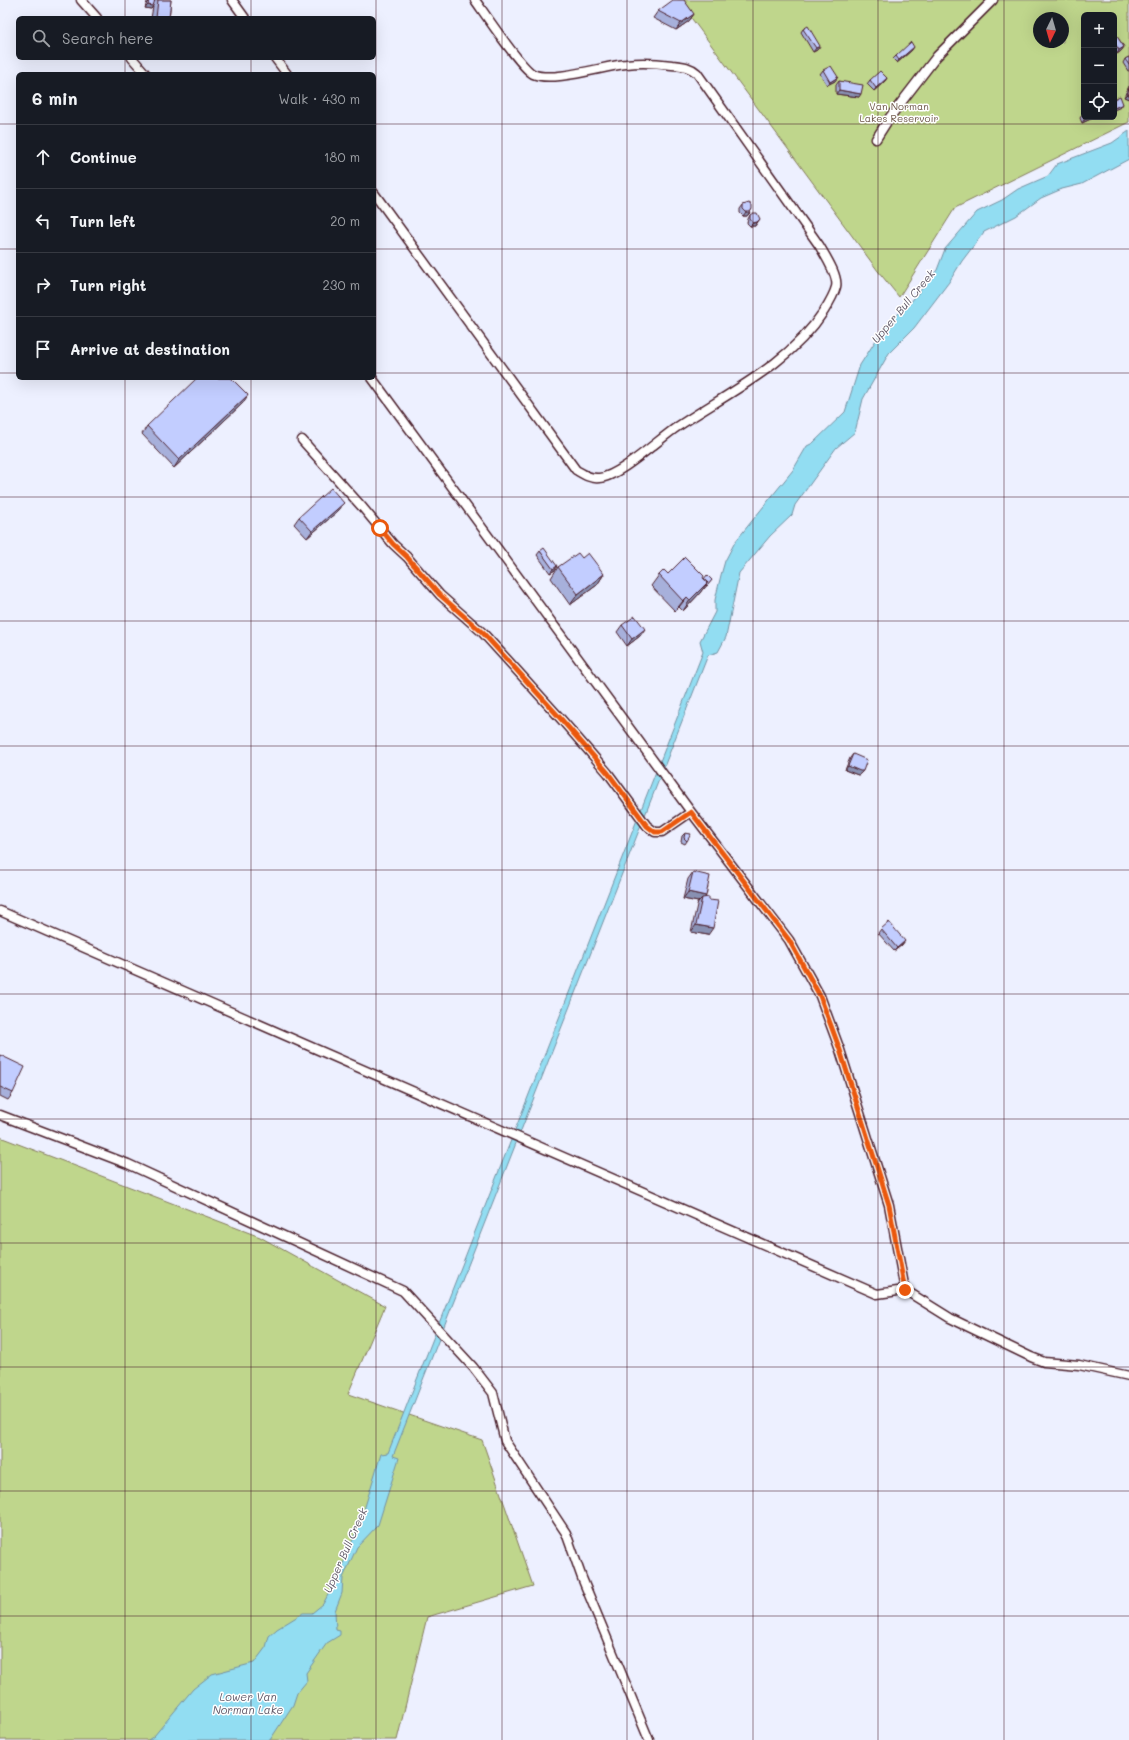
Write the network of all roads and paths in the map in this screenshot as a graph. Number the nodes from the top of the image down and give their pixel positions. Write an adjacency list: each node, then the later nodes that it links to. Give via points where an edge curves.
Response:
1 (81, 0): 5 (lane)
2 (232, 0): 6 (lane)
3 (475, 0): 12 (lane, via 522,64 533,74 566,75 627,64 690,67 697,73 819,245 833,271 837,285 832,297 811,330 773,364 734,392 678,426 618,471 600,478 589,477 576,470)
4 (993, 0): 11 (lane, via 937,56)
5 (95, 16)
6 (244, 16)
7 (134, 60): 9 (lane)
8 (276, 60): 10 (lane)
9 (144, 72)
10 (286, 72)
11 (876, 139)
12 (376, 196)
13 (373, 380): 15 (lane)
14 (302, 440): 15 (lane, via 440,595 483,633 561,719 608,773 647,826 655,832 662,832)
15 (691, 812): 18 (lane, via 789,940 820,996 840,1050 889,1205)
16 (0, 911): 18 (lane, via 877,1294)
17 (0, 1115): 20 (lane, via 128,1164 403,1291 473,1367 493,1394 505,1441 566,1533)
18 (905, 1290): 19 (lane, via 950,1318 1044,1362 1080,1365)
19 (1129, 1376)
20 (649, 1740)

